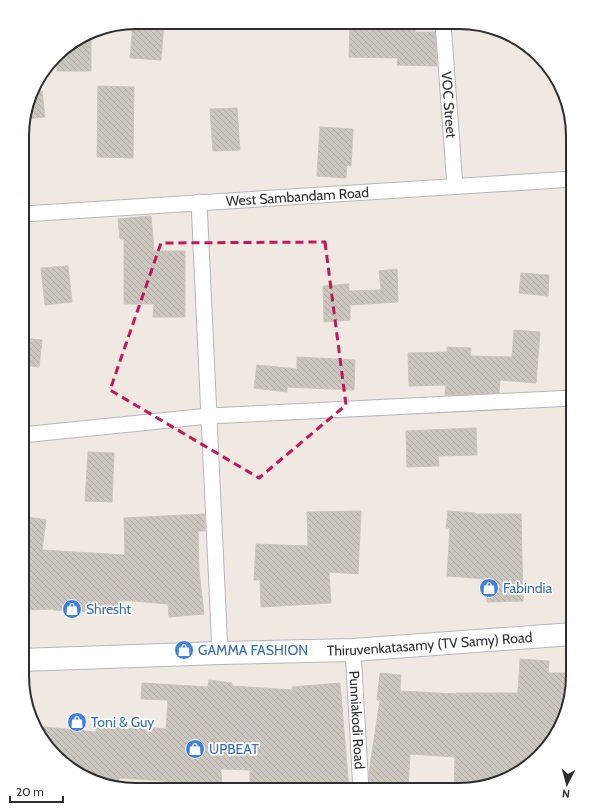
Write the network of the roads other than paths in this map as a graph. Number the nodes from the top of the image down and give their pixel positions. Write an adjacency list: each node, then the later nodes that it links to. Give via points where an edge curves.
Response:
1 (444, 29): 3 (street, VOC Street)
2 (566, 179): 3 (street, West Sambandam Road)
3 (455, 186): 4 (street, West Sambandam Road)
4 (199, 202): 5 (street, West Sambandam Road); 7 (street)
5 (29, 214)
6 (566, 398): 7 (street)
7 (209, 416): 8 (street); 11 (street)
8 (29, 434)
9 (566, 635): 10 (main road, Thiruvenkatasamy (TV Samy) Road)
10 (353, 650): 11 (main road, Thiruvenkatasamy (TV Samy) Road); 13 (street, Punniakodi Road)
11 (220, 653): 12 (main road, Thiruvenkatasamy (TV Samy) Road)
12 (29, 660)
13 (361, 783)

